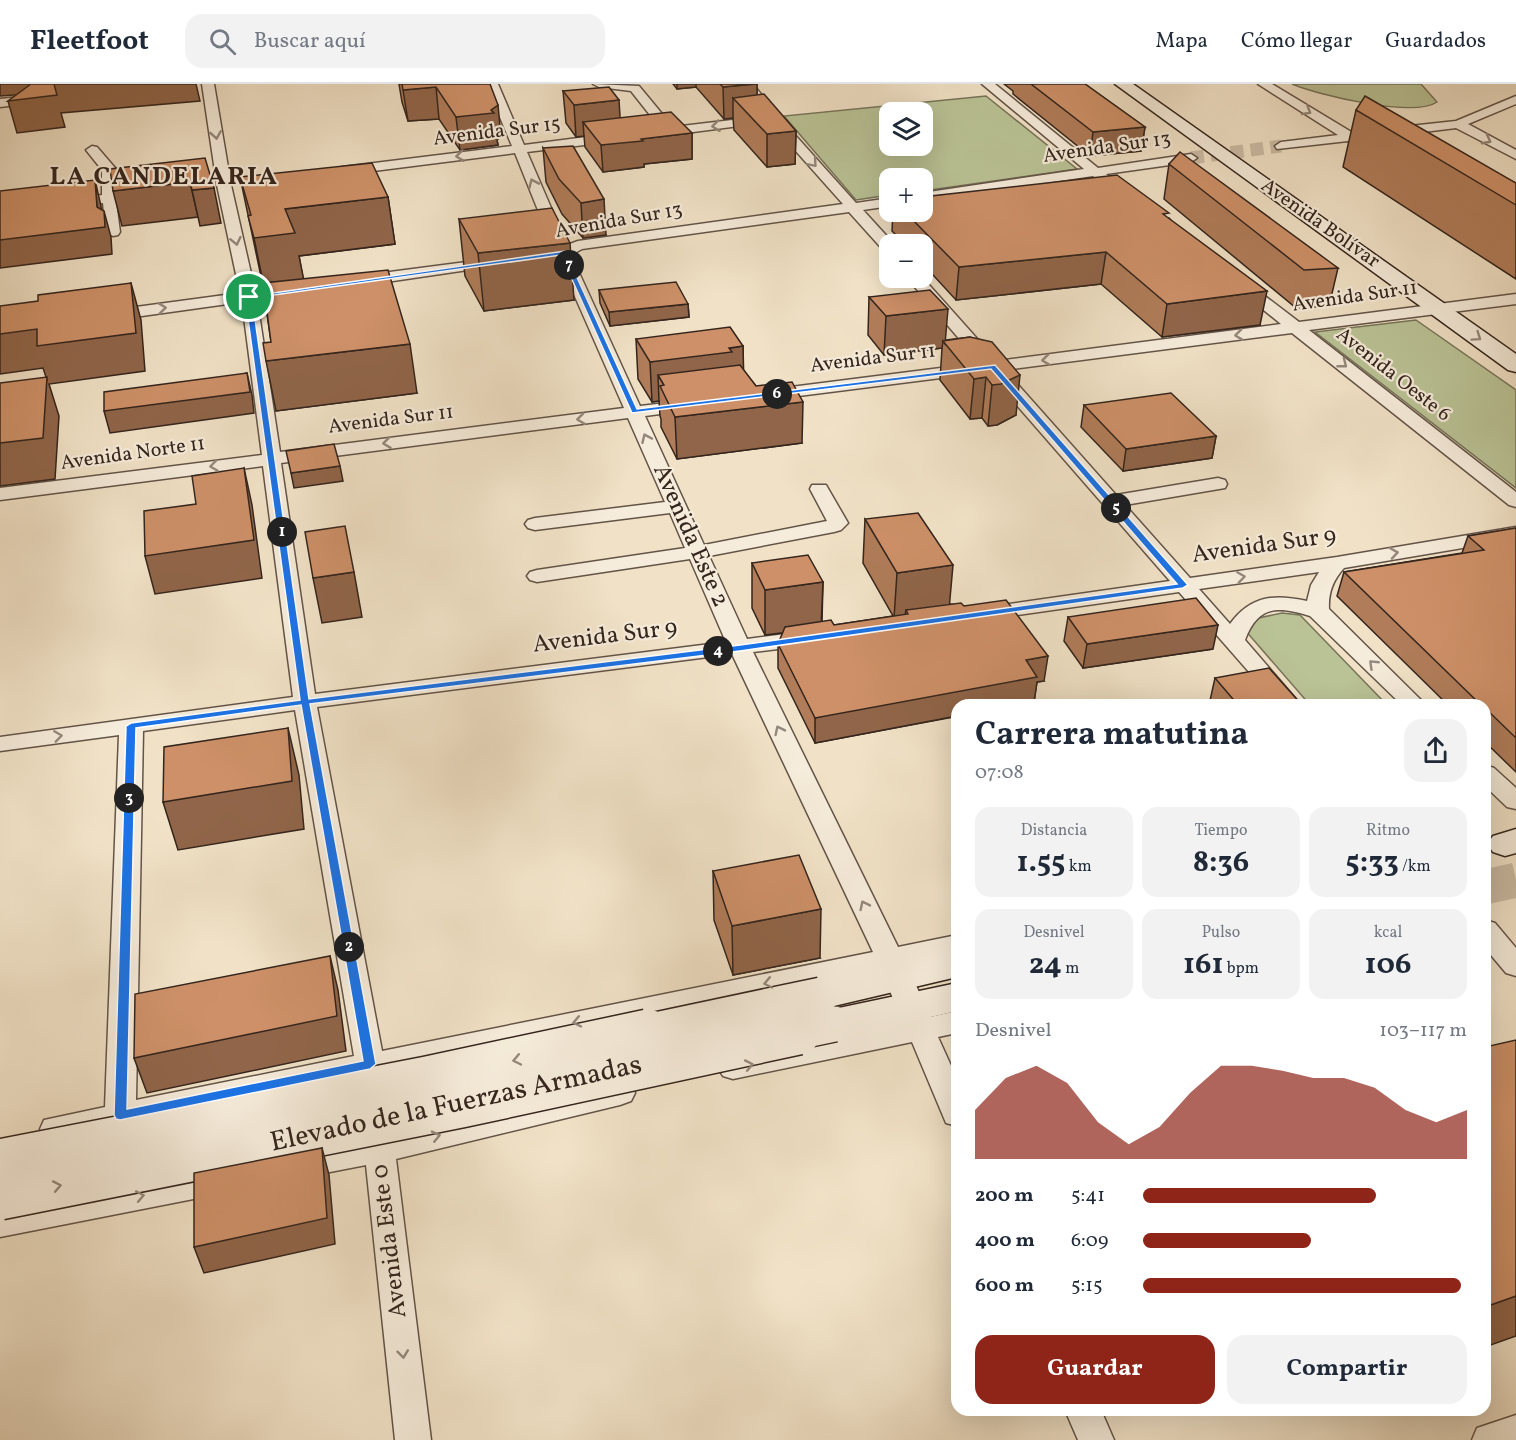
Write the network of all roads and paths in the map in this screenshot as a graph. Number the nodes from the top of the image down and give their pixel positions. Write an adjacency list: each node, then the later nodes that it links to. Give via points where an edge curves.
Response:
1 (207, 84): 9 (street); 40 (street, Avenida Este 0, one-way to 40)
2 (492, 84): 18 (street, Avenida Este 2)
3 (599, 84): 15 (street, via 634,88)
4 (747, 84): 13 (street)
5 (988, 84): 23 (street)
6 (1123, 84): 42 (main road, Avenida Bolívar)
7 (1148, 84): 32 (main road, Avenida Bolívar)
8 (1264, 84): 16 (street, one-way to 16)
9 (198, 85)
10 (48, 98): 12 (street)
11 (1516, 100): 14 (street)
12 (0, 103)
13 (774, 119): 15 (street, Avenida Sur 15, one-way to 15); 31 (street, one-way to 31)
14 (1458, 124): 16 (street); 20 (street, one-way to 20)
15 (670, 131): 18 (street, Avenida Sur 15)
16 (1351, 137): 17 (street); 22 (street)
17 (1281, 146)
18 (518, 149): 24 (street, Avenida Sur 15, one-way to 24); 35 (street, Avenida Este 2, one-way to 18)
19 (92, 150): 27 (street, via 109,169)
20 (1516, 155)
21 (1191, 158): 23 (street, Avenida Sur 13)
22 (1390, 161)
23 (1092, 171): 26 (street, Avenida Sur 13); 30 (street)
24 (330, 172)
25 (167, 192): 27 (street)
26 (933, 195)
27 (109, 199): 29 (street); 33 (street)
28 (879, 204): 31 (street, Avenida Sur 13)
29 (54, 205)
30 (1139, 207)
31 (853, 208): 34 (street); 35 (street, Avenida Sur 13, via 578,245)
32 (1359, 230)
33 (113, 232)
34 (879, 237)
35 (563, 253): 37 (street, Avenida Sur 13); 51 (street, Avenida Este 2)
36 (1224, 272): 46 (street, Avenida Oeste 6)
37 (342, 284)
38 (924, 288): 48 (street)
39 (272, 294): 40 (street)
40 (249, 297): 44 (street, one-way to 40); 52 (street, Avenida Este 0)
41 (1516, 298): 43 (street)
42 (1442, 299): 43 (main road, Avenida Bolívar); 46 (street, Avenida Sur 11); 47 (main road, Avenida Bolívar, one-way to 47)
43 (1468, 305): 45 (main road, Avenida Bolívar)
44 (91, 318)
45 (1493, 322)
46 (1297, 328): 48 (street, Avenida Sur 11, one-way to 48); 56 (street, Avenida Oeste 6, one-way to 56)
47 (1516, 365)
48 (993, 367): 49 (street, Avenida Sur 11); 57 (street)
49 (750, 397)
50 (704, 403): 51 (street, Avenida Sur 11)
51 (634, 412): 52 (street, Avenida Sur 11, one-way to 52); 58 (street, Avenida Este 2, one-way to 51)
52 (272, 458): 55 (street, Avenida Norte 11, one-way to 55); 72 (street, Avenida Este 0)
53 (1218, 484): 57 (street)
54 (819, 489): 61 (street, via 838,523 834,526)
55 (0, 494)
56 (1516, 501)
57 (1111, 502): 64 (street)
58 (676, 506): 59 (street); 61 (street, Avenida Este 2)
59 (535, 524)
60 (1516, 533): 62 (street, Avenida Sur 9, one-way to 60)
61 (697, 552): 63 (street); 69 (street, Avenida Este 2)
62 (1336, 563): 64 (street, Avenida Sur 9, one-way to 62); 65 (street, via 1319,590)
63 (537, 576)
64 (1183, 585): 66 (street, Avenida Sur 9); 68 (street)
65 (1318, 611): 68 (street, via 1286,604 1258,606 1242,618); 71 (street, one-way to 65)
66 (961, 617)
67 (833, 635): 69 (street, Avenida Sur 9)
68 (1233, 642): 70 (street)
69 (740, 648): 72 (street, Avenida Sur 9); 79 (street, Avenida Este 2, one-way to 69)
70 (1285, 699)
71 (1409, 699)
72 (305, 702): 73 (street, Avenida Sur 9); 84 (street, Avenida Este 0)
73 (131, 726): 74 (street, Avenida Sur 9, one-way to 73); 86 (street)
74 (0, 744)
75 (1491, 778): 76 (street)
76 (1516, 801)
77 (951, 951): 79 (street)
78 (951, 966): 79 (main road)
79 (905, 992): 80 (main road); 81 (main road); 81 (main road, Elevado de la Fuerzas Armadas); 82 (street); 83 (street); 85 (street, Avenida Este 2)
80 (951, 996)
81 (835, 1009): 84 (street, one-way to 84); 88 (street, one-way to 81, via 680,1079); 89 (main road, Elevado de la Fuerzas Armadas, one-way to 89, bridge, via 427,1079); 90 (main road, Elevado de la Fuerzas Armadas, one-way to 81, bridge, via 461,1105)
82 (951, 1009)
83 (951, 1019)
84 (370, 1064): 86 (street); 88 (street, Avenida Este 0)
85 (951, 1100)
86 (120, 1115): 87 (street)
87 (0, 1140)
88 (379, 1150): 91 (street, one-way to 88); 94 (street, Avenida Este 0, one-way to 94)
89 (0, 1162)
90 (0, 1197)
91 (0, 1223)
92 (1086, 1416): 95 (street)
93 (1516, 1432): 96 (street)
94 (413, 1440)
95 (1096, 1440)
96 (1490, 1440)

